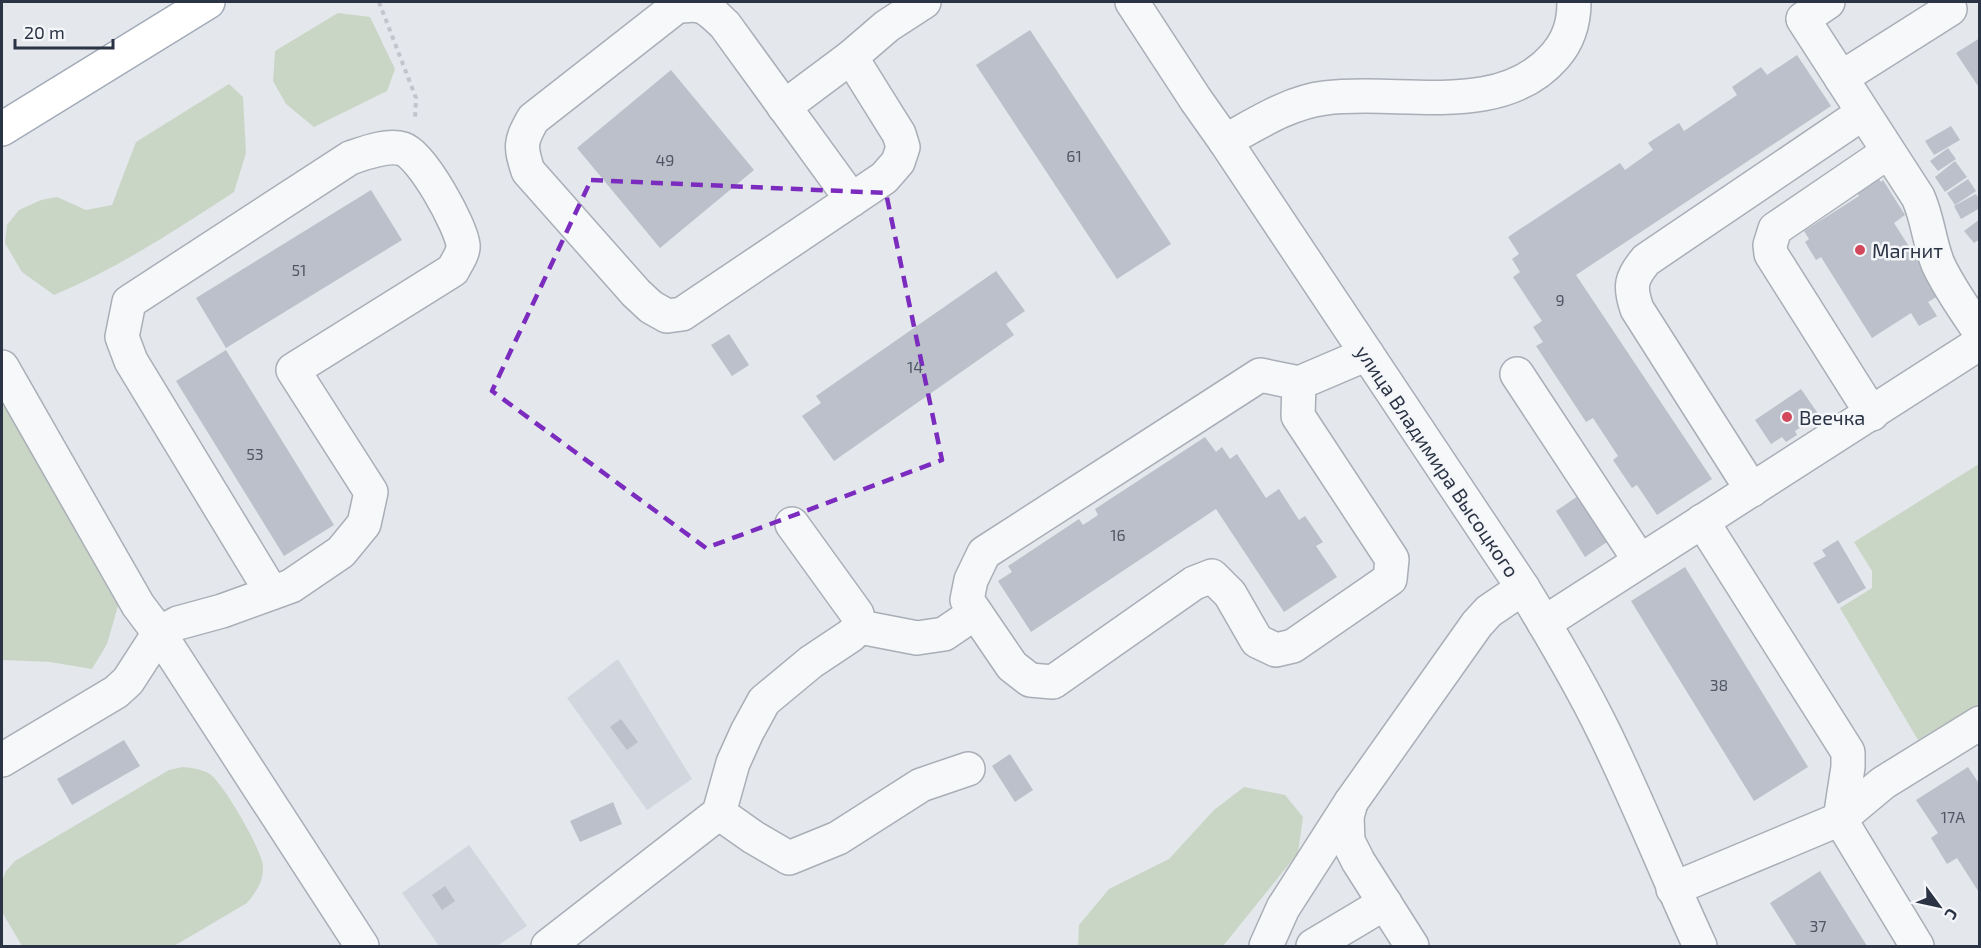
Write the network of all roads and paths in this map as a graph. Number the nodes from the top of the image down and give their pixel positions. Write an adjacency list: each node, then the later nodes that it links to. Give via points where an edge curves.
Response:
1 (208, 2): 12 (main road)
2 (379, 2): 14 (path, via 416,98 415,132)
3 (924, 2): 8 (street, via 887,26)
4 (1132, 2): 13 (street, улица Владимира Высоцкого)
5 (1574, 2): 13 (street, via 1571,32 1562,48 1531,78 1507,88 1460,97 1323,98 1278,112)
6 (1828, 2): 9 (street, via 1803,19)
7 (1950, 9): 9 (street)
8 (851, 57): 10 (street); 16 (street, via 899,134 903,147 898,162 884,178)
9 (1841, 78): 11 (street)
10 (784, 107): 16 (street); 16 (street, via 725,25 709,10 686,5 676,7 533,119 523,137 523,155 528,171 636,293 667,316 682,314)
11 (1863, 112): 15 (street); 24 (street, via 1646,260 1634,274 1631,292 1636,309)
12 (2, 129)
13 (1225, 141): 19 (street, улица Владимира Высоцкого)
14 (404, 149): 29 (street, via 424,167 460,232 464,248 453,270 293,370 371,492 364,524 341,552 291,586); 29 (street, via 377,149 350,158 129,302 122,337 130,361)
15 (1888, 152): 17 (street, via 1924,209 1938,264); 23 (street, via 1775,228 1770,245 1771,254)
16 (852, 200)
17 (1980, 332)
18 (1980, 343): 23 (street)
19 (1367, 354): 22 (street); 28 (street, улица Владимира Высоцкого)
20 (2, 367): 33 (street, via 138,604)
21 (1517, 374): 27 (street)
22 (1299, 382): 30 (street, via 1260,375 984,553 971,580 967,600); 30 (street, via 1299,416 1392,559 1390,579 1293,646 1276,650 1257,641 1230,594 1212,576 1194,583 1053,682 1029,680 1012,666)
23 (1872, 414): 24 (street)
24 (1752, 490): 25 (street)
25 (1702, 521): 27 (street); 39 (street, via 1848,752)
26 (792, 524): 32 (street, via 857,614)
27 (1640, 561): 31 (street)
28 (1523, 588): 31 (street, улица Владимира Высоцкого); 37 (street, via 1477,624)
29 (272, 593): 33 (street, via 178,623)
30 (975, 613): 32 (street, via 944,634 917,638)
31 (1544, 623): 40 (street, улица Владимира Высоцкого, via 1604,732)
32 (860, 627): 38 (street, via 764,701 733,763)
33 (159, 633): 35 (street, via 128,681 116,692); 42 (street)
34 (1978, 726): 39 (street, via 1883,783)
35 (2, 760)
36 (968, 770): 38 (street, via 921,785 838,838 789,858)
37 (1350, 802): 41 (street, via 1348,841); 44 (street, via 1283,908)
38 (719, 813): 43 (street)
39 (1840, 819): 40 (street); 48 (street)
40 (1673, 888): 47 (street, улица Владимира Высоцкого)
41 (1384, 903): 45 (street); 46 (street)
42 (362, 946)
43 (548, 946)
44 (1266, 946)
45 (1313, 946)
46 (1412, 946)
47 (1700, 946)
48 (1917, 946)

